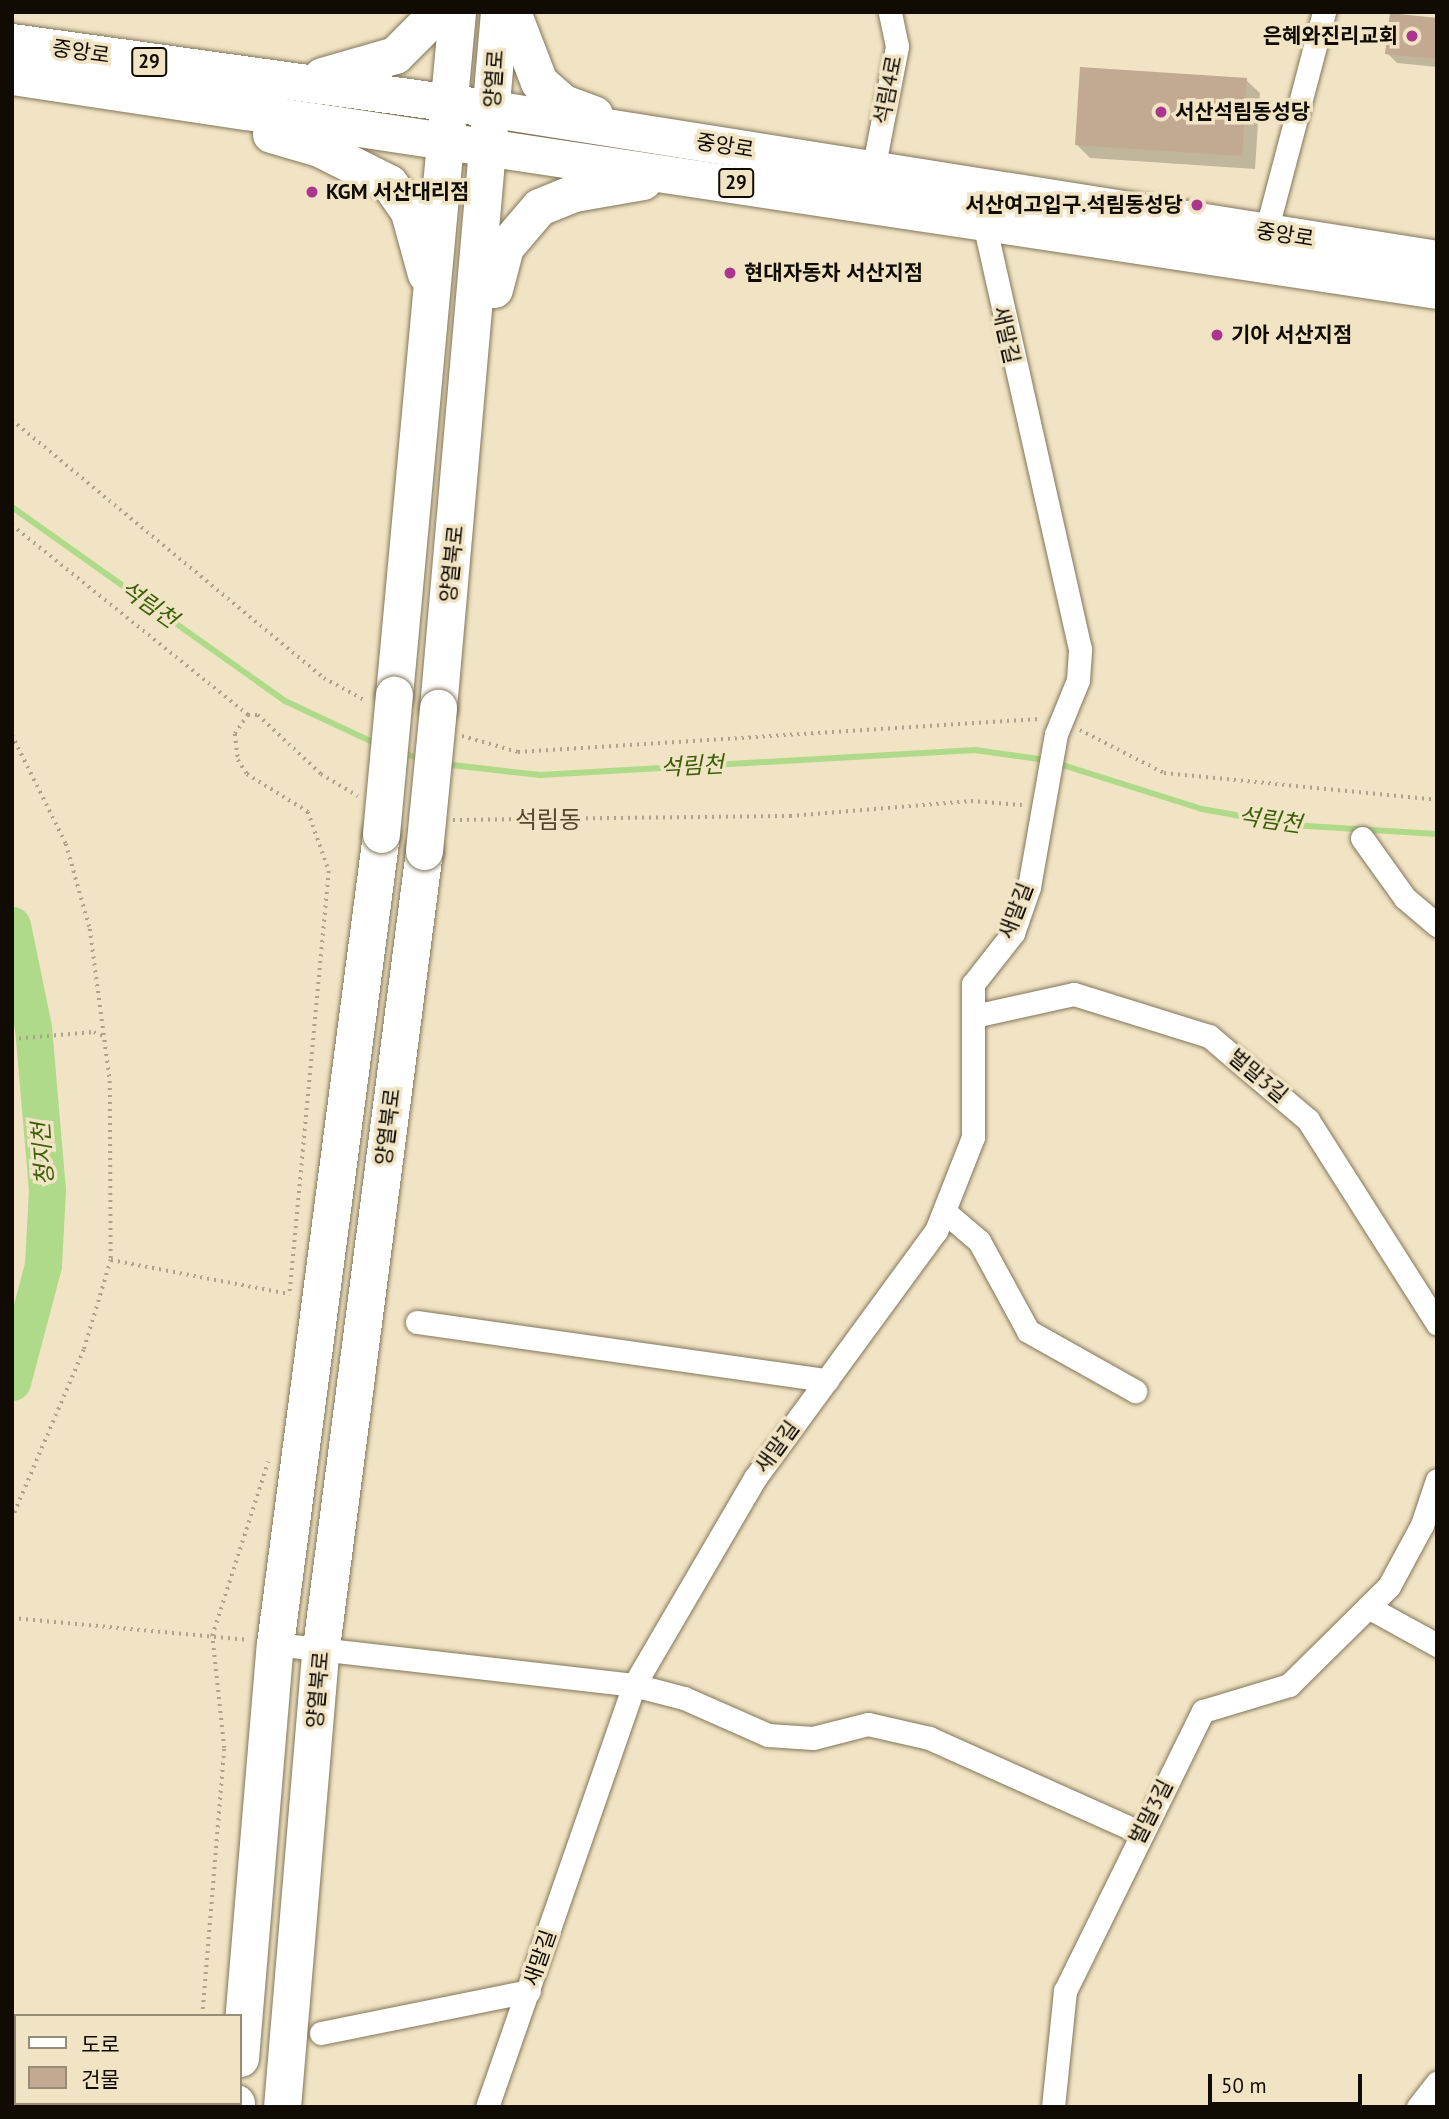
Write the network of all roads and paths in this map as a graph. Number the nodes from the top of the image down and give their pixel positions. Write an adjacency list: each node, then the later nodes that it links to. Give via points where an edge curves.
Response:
1 (438, 12): 9 (main road, via 417,40 370,67)
2 (457, 12): 10 (main road, 양열로)
3 (499, 12): 12 (main road, 양열로)
4 (512, 12): 13 (main road, via 539,82 563,103 595,114)
5 (890, 12): 16 (street, 석림4로, via 897,46)
6 (1324, 12): 19 (street)
7 (12, 43): 9 (main road, 중앙로 / 29)
8 (12, 76): 11 (main road, 중앙로 / 29)
9 (286, 81): 10 (main road, 중앙로 / 29)
10 (449, 103): 12 (main road, 중앙로 / 29); 14 (main road, 양열로)
11 (236, 109): 14 (main road, 중앙로 / 29); 22 (main road, via 243,129 319,148 389,183 409,212)
12 (492, 109): 13 (main road, 중앙로 / 29); 15 (main road, 양열로)
13 (602, 126): 16 (main road, 중앙로 / 29)
14 (447, 140): 15 (main road, 중앙로 / 29); 22 (main road)
15 (489, 147): 17 (main road, 중앙로 / 29); 23 (main road, 양열북로)
16 (873, 170): 19 (main road, 중앙로 / 29)
17 (692, 176): 18 (main road, 중앙로 / 29); 23 (main road, via 602,186 538,207 505,247 491,300)
18 (983, 219): 19 (main road, 중앙로 / 29); 29 (street, 새말길, via 1030,443 1079,624 1078,680)
19 (1261, 247): 20 (main road, 중앙로 / 29); 21 (main road, 중앙로 / 29)
20 (1437, 259)
21 (1437, 290)
22 (432, 301): 26 (main road)
23 (477, 301): 28 (main road, 양열북로)
24 (12, 420): 26 (path, via 324,678)
25 (12, 525): 27 (path)
26 (383, 699): 33 (main road, bridge)
27 (248, 715): 33 (path, via 258,715); 42 (path, via 235,734 238,760 247,774 308,812 329,871)
28 (447, 721): 29 (path, via 518,752); 56 (main road, 양열북로, bridge, via 424,851)
29 (1060, 725): 31 (path, via 1164,773); 32 (street, 새말길)
30 (12, 735): 38 (path, via 66,844 90,929)
31 (1437, 800)
32 (1041, 805): 34 (path, via 971,801 790,816); 37 (street, 새말길, via 1029,887 1013,933 973,984)
33 (376, 818): 54 (main road)
34 (442, 818)
35 (1362, 838): 36 (street, via 1405,898)
36 (1437, 925)
37 (974, 1016): 40 (street, 새말길, via 973,1137); 45 (street, 벌말3길, via 1074,994 1209,1036 1308,1120)
38 (106, 1037): 39 (path, via 94,1032); 41 (path)
39 (12, 1039)
40 (945, 1212): 46 (street, 새말길); 47 (street, via 979,1241 1028,1331)
41 (111, 1260): 42 (path); 50 (path, via 83,1350)
42 (290, 1294): 43 (path)
43 (289, 1307)
44 (417, 1322): 46 (street)
45 (1437, 1323)
46 (827, 1380): 57 (street, 새말길, via 755,1478)
47 (1135, 1391)
48 (270, 1455): 53 (path)
49 (1437, 1480): 51 (street, 벌말3길, via 1422,1525 1389,1586)
50 (12, 1519)
51 (1368, 1607): 55 (street); 58 (street, 벌말3길, via 1289,1685 1203,1711)
52 (12, 1618): 53 (path)
53 (212, 1636): 54 (path); 60 (path, via 224,1748)
54 (275, 1644): 56 (street); 61 (main road)
55 (1437, 1645)
56 (321, 1647): 57 (street); 64 (main road, 양열북로)
57 (634, 1685): 58 (street, via 684,1698 768,1735 813,1738 868,1724 929,1738); 59 (street, 새말길)
58 (1141, 1833): 66 (street, 벌말3길, via 1065,1991)
59 (529, 1992): 62 (street); 65 (street, 새말길)
60 (202, 2014)
61 (242, 2033)
62 (321, 2034)
63 (1437, 2083): 67 (street)
64 (282, 2107)
65 (487, 2107)
66 (1053, 2107)
67 (1418, 2107)

